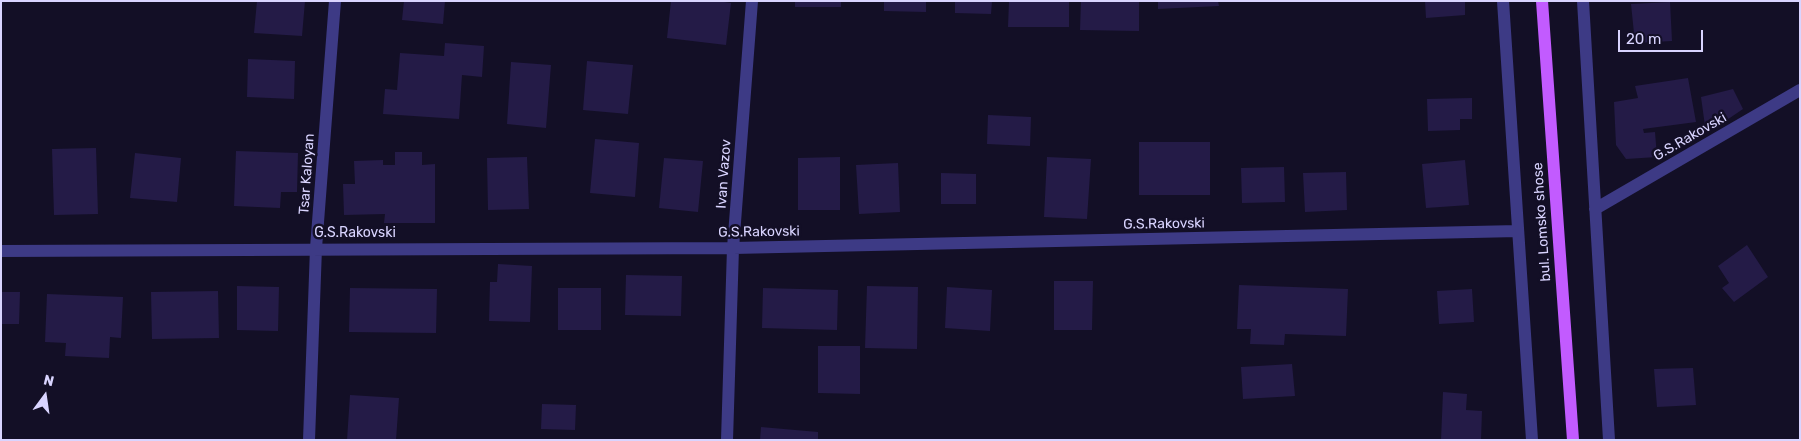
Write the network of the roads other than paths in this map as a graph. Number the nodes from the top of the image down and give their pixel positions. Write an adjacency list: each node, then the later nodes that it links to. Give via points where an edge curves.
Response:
1 (335, 1): 9 (street, Tsar Kaloyan)
2 (752, 1): 10 (street, Ivan Vazov)
3 (1503, 1): 8 (street)
4 (1542, 1): 15 (main road, bul. Lomsko shose)
5 (1583, 1): 7 (street)
6 (1800, 90): 7 (street, G.S.Rakovski)
7 (1595, 209): 16 (street)
8 (1518, 231): 10 (street, G.S.Rakovski); 14 (street)
9 (316, 248): 10 (street, G.S.Rakovski); 11 (street, G.S.Rakovski); 12 (street, Tsar Kaloyan)
10 (733, 248): 13 (street, Ivan Vazov)
11 (1, 251)
12 (308, 440)
13 (727, 440)
14 (1532, 440)
15 (1573, 440)
16 (1609, 440)

